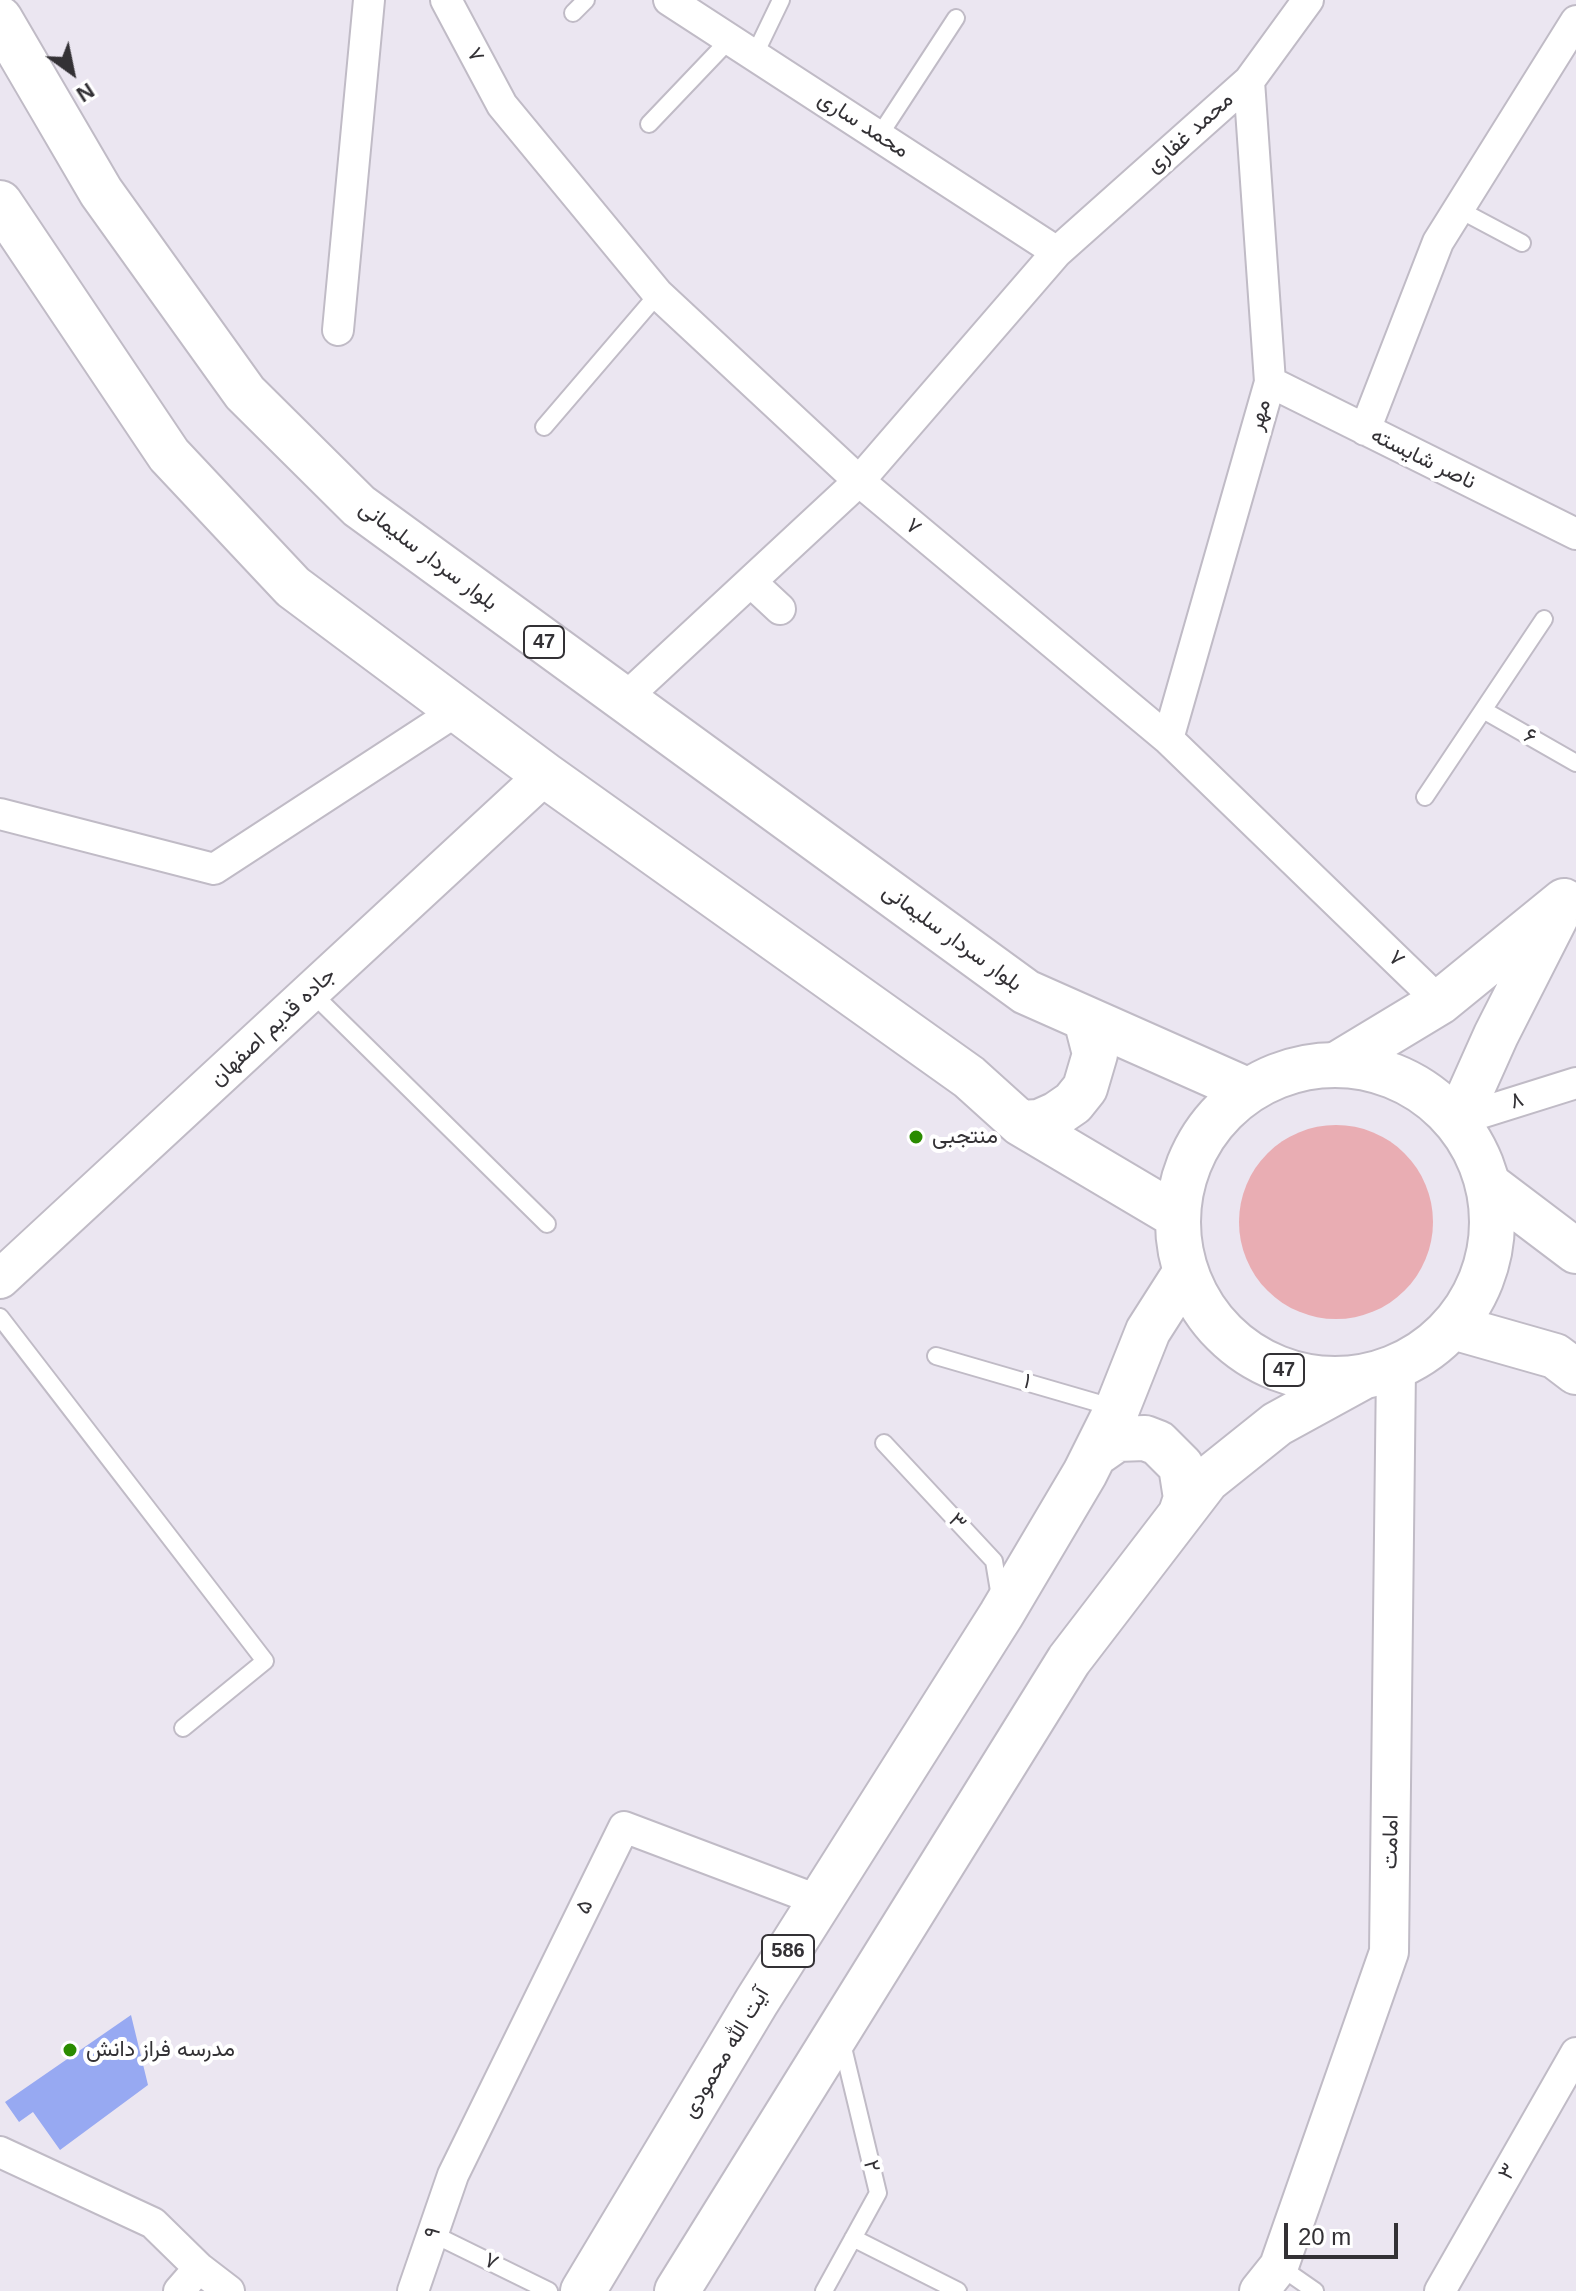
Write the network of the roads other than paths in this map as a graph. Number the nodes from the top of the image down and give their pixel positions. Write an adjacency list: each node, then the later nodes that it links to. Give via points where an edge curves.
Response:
1 (369, 0): 20 (street)
2 (446, 0): 19 (street, ۷, via 502,105)
3 (586, 0): 7 (lane)
4 (669, 0): 11 (street, محمد ساری)
5 (781, 0): 11 (lane)
6 (1308, 0): 12 (street, محمد غفاری)
7 (573, 13)
8 (956, 18): 14 (lane)
9 (0, 19): 29 (main road, بلوار سردار سلیمانی / 47, via 101,192 245,393 359,506)
10 (1576, 21): 16 (street)
11 (743, 46): 13 (lane); 14 (street, محمد ساری)
12 (1249, 81): 18 (street, محمد غفاری); 21 (street, مهر)
13 (649, 124)
14 (879, 136): 18 (street, محمد ساری)
15 (0, 203): 30 (main road, via 169,455 293,587)
16 (1458, 209): 17 (lane); 23 (street, via 1438,242)
17 (1522, 243)
18 (1057, 252): 24 (street, محمد غفاری)
19 (658, 294): 22 (lane); 24 (street, ۷)
20 (338, 330)
21 (1270, 382): 23 (street, ناصر شایسته); 32 (street, مهر)
22 (544, 427)
23 (1365, 430): 25 (street, ناصر شایسته)
24 (859, 481): 26 (street, محمد غفاری); 32 (street, ۷)
25 (1576, 534)
26 (751, 582): 27 (street); 29 (street, محمد غفاری)
27 (780, 609)
28 (1544, 619): 31 (lane)
29 (623, 700): 40 (main road, بلوار سردار سلیمانی / 47, via 1026,992)
30 (458, 710): 34 (main road); 36 (street, via 214,869)
31 (1485, 711): 33 (lane, ۶); 35 (lane)
32 (1168, 739): 39 (street, ۷)
33 (1576, 763)
34 (545, 775): 38 (street, جاده قدیم اصفهان); 45 (main road, via 969,1077)
35 (1425, 797)
36 (0, 814)
37 (1570, 892): 39 (main road); 44 (main road)
38 (311, 992): 48 (lane); 51 (street, جاده قدیم اصفهان)
39 (1440, 1002): 41 (main road)
40 (1086, 1019): 43 (main road, بلوار سردار سلیمانی / 47); 45 (main road, via 1095,1054 1085,1088 1057,1114)
41 (1339, 1063): 43 (main road, 47, via 1291,1069); 44 (main road, 47, via 1387,1072 1430,1095)
42 (1576, 1083): 44 (street, ۸)
43 (1247, 1090): 47 (main road, 47, via 1210,1125 1192,1157)
44 (1458, 1120): 46 (main road, 47, via 1478,1151)
45 (1020, 1123): 47 (main road)
46 (1490, 1186): 49 (main road); 53 (main road, 47, via 1494,1224 1488,1260 1475,1296)
47 (1177, 1216): 50 (main road, 47)
48 (547, 1224)
49 (1576, 1251)
50 (1185, 1273): 56 (main road, 47, via 1202,1307 1232,1342 1270,1367 1315,1378); 57 (main road, 586, via 1148,1331)
51 (0, 1279)
52 (0, 1317): 62 (lane, via 265,1661)
53 (1453, 1327): 55 (main road, via 1555,1356); 56 (main road, 47, via 1427,1350)
54 (936, 1356): 57 (lane, ۱)
55 (1576, 1372)
56 (1378, 1373): 60 (main road, via 1277,1424 1207,1480); 71 (street, امامت, via 1389,1952)
57 (1117, 1409): 59 (main road, 586)
58 (884, 1443): 61 (lane, ۳, via 994,1561)
59 (1094, 1455): 60 (main road, via 1117,1439 1158,1443 1181,1466 1186,1498); 61 (main road, 586)
60 (1181, 1513): 64 (main road, via 1069,1660)
61 (1001, 1615): 63 (main road, آیت الله محمودی / 586)
62 (183, 1728)
63 (820, 1901): 67 (street, ۵, via 624,1827); 76 (main road, آیت الله محمودی / 586)
64 (839, 2030): 69 (lane, ۲, via 878,2193); 77 (main road)
65 (1576, 2053): 81 (street, ۳)
66 (0, 2152): 70 (street, via 153,2223)
67 (453, 2175): 68 (street, ۹)
68 (433, 2234): 74 (street, ۹); 75 (lane, ۷)
69 (853, 2238): 78 (lane, ۲); 79 (lane)
70 (199, 2268): 72 (street); 73 (street)
71 (1269, 2278): 80 (lane)
72 (179, 2291)
73 (229, 2291)
74 (413, 2291)
75 (549, 2291)
76 (583, 2291)
77 (677, 2291)
78 (824, 2291)
79 (958, 2291)
80 (1315, 2291)
81 (1440, 2291)

